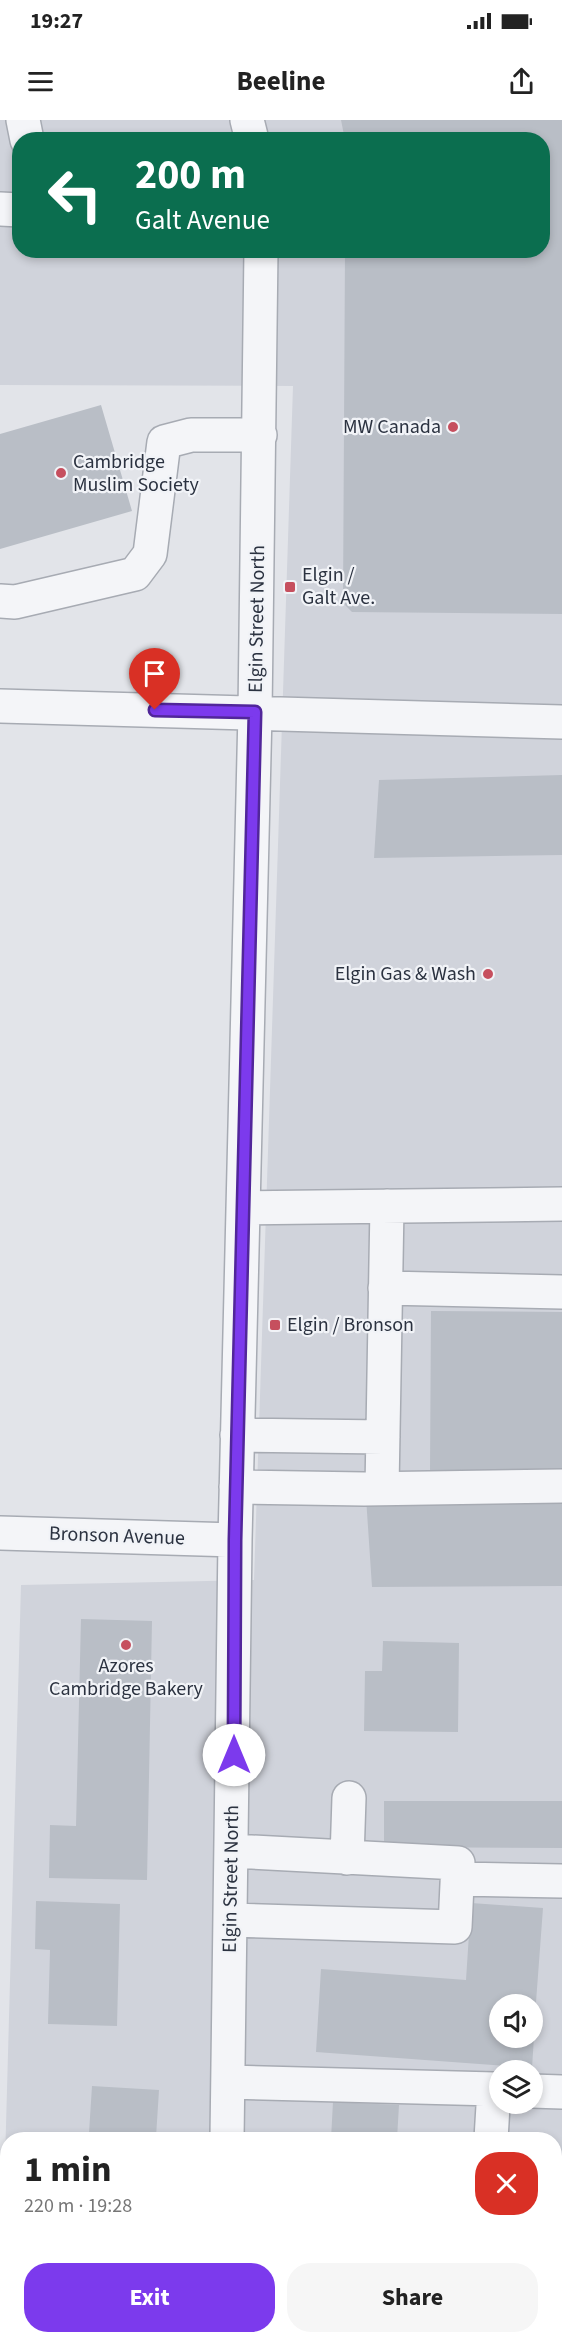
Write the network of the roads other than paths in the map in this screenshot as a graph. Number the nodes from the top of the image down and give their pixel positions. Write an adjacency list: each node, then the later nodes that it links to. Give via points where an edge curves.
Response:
1 (261, 258): 2 (street, Elgin Street North)
2 (260, 435): 3 (street, via 191,435 164,442 150,554 135,574 15,602); 5 (street, Elgin Street North)
3 (0, 601)
4 (0, 706): 5 (street)
5 (255, 712): 6 (street); 9 (street, Elgin Street North)
6 (562, 722)
7 (562, 1204): 8 (street)
8 (387, 1206): 9 (street); 10 (street)
9 (243, 1209): 12 (street, Elgin Street North)
10 (385, 1288): 11 (street); 13 (street)
11 (562, 1292)
12 (237, 1435): 13 (street); 15 (street, Elgin Street North)
13 (383, 1437): 16 (street)
14 (562, 1486): 16 (street)
15 (236, 1487): 16 (street); 18 (street, Elgin Street North)
16 (382, 1488)
17 (0, 1533): 18 (street, Bronson Avenue)
18 (235, 1540): 20 (street, Elgin Street North)
19 (350, 1798): 21 (street)
20 (233, 1851): 21 (street); 24 (street, Elgin Street North)
21 (347, 1858): 22 (street, via 458,1863)
22 (458, 1879): 23 (street); 24 (street, via 455,1927)
23 (562, 1881)
24 (230, 1920): 25 (street, Elgin Street North)
25 (228, 2082): 26 (street); 30 (street, Elgin Street North)
26 (489, 2089)
27 (543, 2091): 28 (street)
28 (562, 2092)
29 (494, 2114): 31 (street)
30 (228, 2132)
31 (492, 2132)

